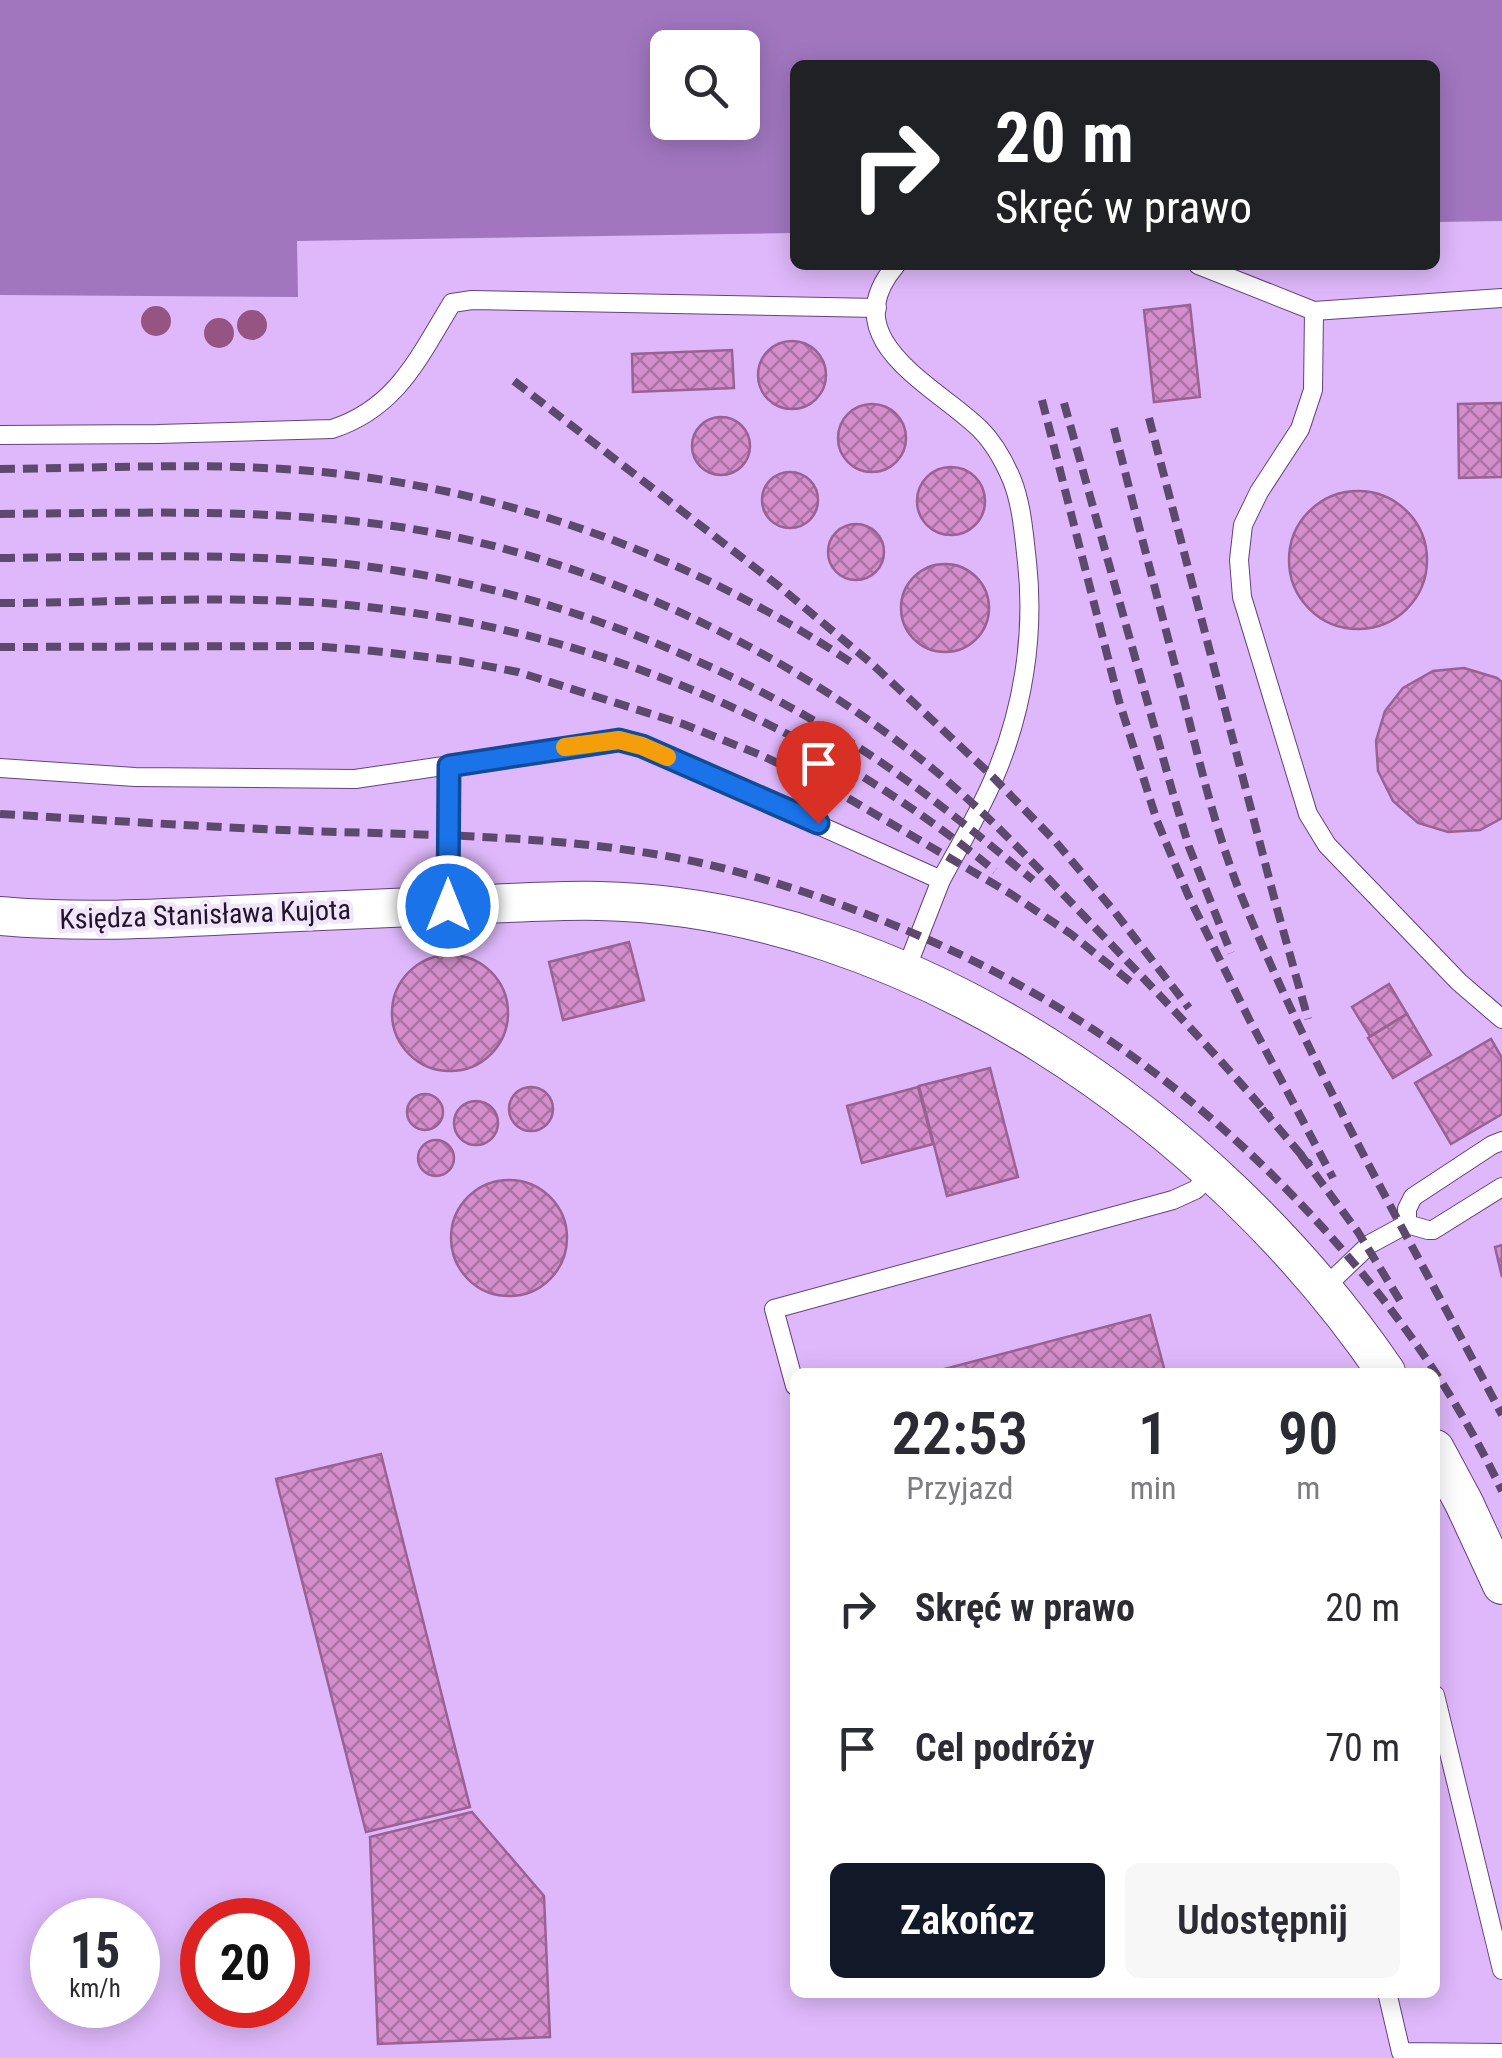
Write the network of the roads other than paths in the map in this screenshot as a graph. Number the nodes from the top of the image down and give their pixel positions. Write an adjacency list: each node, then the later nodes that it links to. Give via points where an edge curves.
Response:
1 (892, 270): 4 (lane)
2 (1211, 270): 5 (lane)
3 (1502, 298): 5 (lane)
4 (877, 308): 6 (lane, via 452,302 402,383 354,422 332,429); 9 (lane, via 880,337 898,362 999,452 1014,484 1024,534 1031,602 1017,716 994,778)
5 (1314, 311): 13 (lane, via 1313,390 1300,429 1243,524 1242,596 1308,814 1326,845)
6 (0, 435)
7 (449, 766): 8 (lane, via 354,779); 9 (lane, via 619,740); 10 (lane)
8 (0, 768)
9 (941, 880): 12 (lane)
10 (448, 906): 11 (street, Księdza Stanisława Kujota, via 118,920); 12 (street, Księdza Stanisława Kujota, via 679,906 804,933)
11 (0, 916)
12 (905, 972): 15 (street, Księdza Stanisława Kujota, via 1059,1055)
13 (1502, 1019)
14 (1502, 1141): 17 (lane, via 1412,1197)
15 (1213, 1174): 18 (street, Księdza Stanisława Kujota); 19 (lane, via 1173,1200 774,1309)
16 (1502, 1187): 17 (lane, via 1433,1230)
17 (1407, 1224): 18 (lane, via 1370,1244)
18 (1323, 1289): 20 (street, Księdza Stanisława Kujota)
19 (790, 1368)
20 (1383, 1368)
21 (1440, 1459): 22 (street)
22 (1502, 1586)
23 (1440, 1716): 24 (lane)
24 (1502, 1970)
25 (1388, 1998): 26 (lane, via 1401,2052)
26 (1502, 2054)

